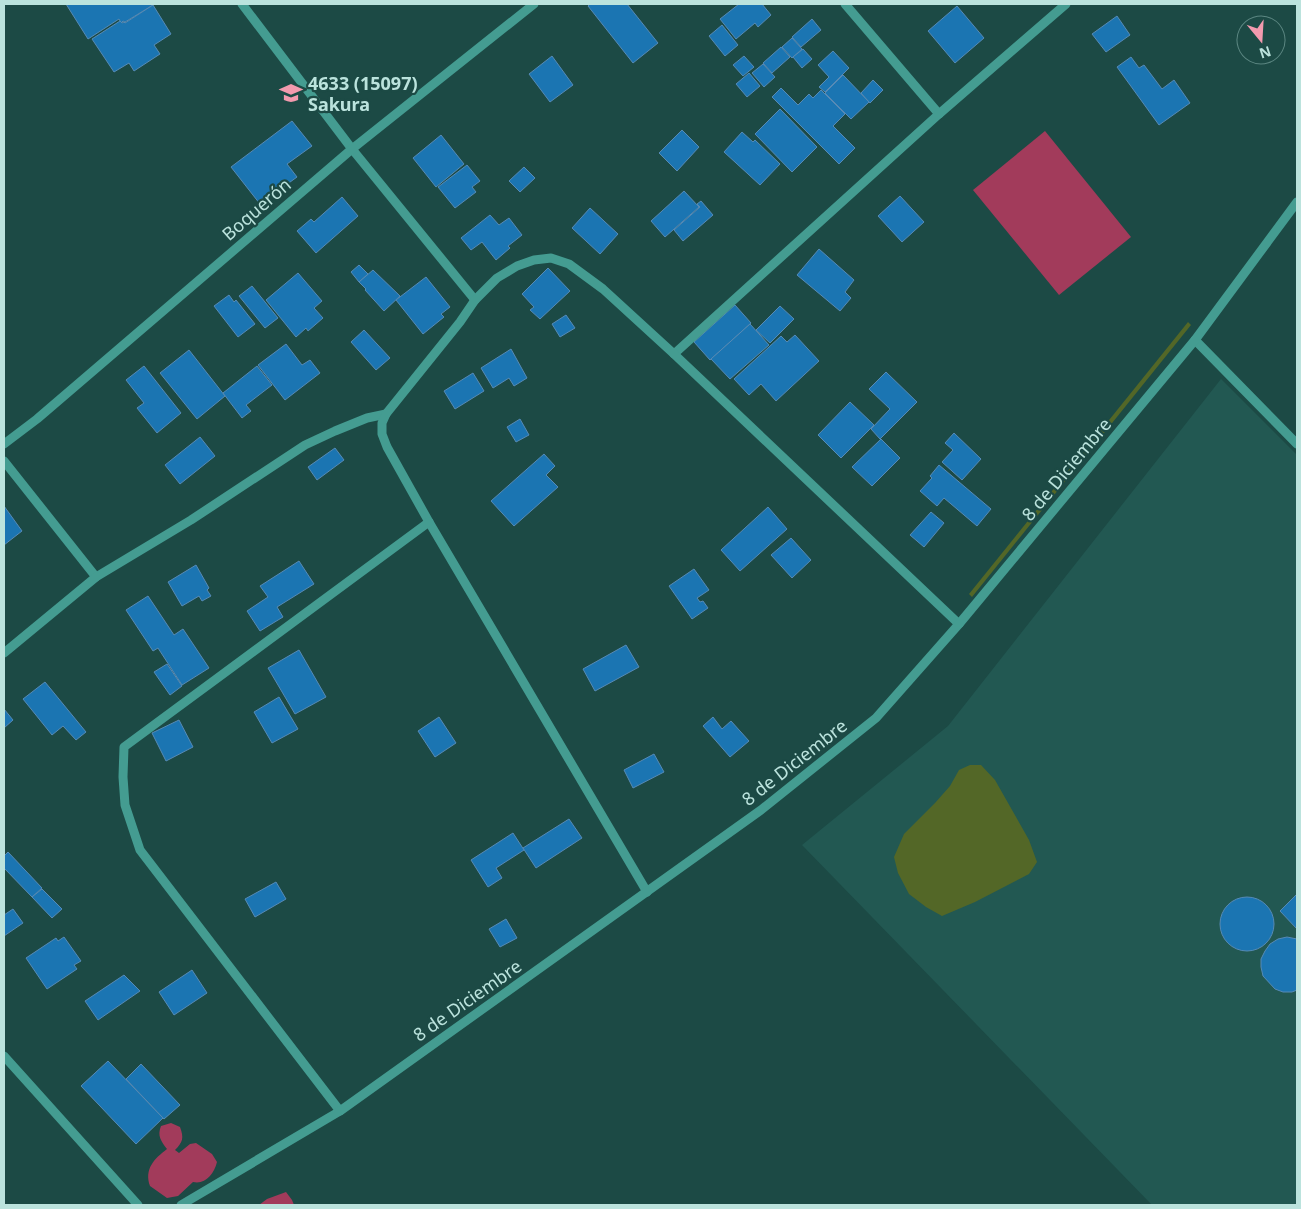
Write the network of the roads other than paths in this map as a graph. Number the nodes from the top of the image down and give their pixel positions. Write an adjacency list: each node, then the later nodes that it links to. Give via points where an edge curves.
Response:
1 (242, 4): 6 (street)
2 (534, 4): 6 (street, Boquerón)
3 (845, 4): 5 (street)
4 (1066, 4): 5 (street)
5 (939, 114): 10 (street)
6 (352, 149): 8 (street); 12 (street, Boquerón)
7 (1297, 202): 9 (street, 8 de Diciembre)
8 (475, 300): 10 (street, via 498,278 517,266 551,258 568,264 603,289); 11 (street)
9 (1194, 340): 13 (street); 17 (street, 8 de Diciembre)
10 (674, 354): 17 (street)
11 (386, 414): 15 (street, via 382,434 387,447); 16 (street, via 367,418 305,445 191,520)
12 (4, 444)
13 (1297, 444)
14 (4, 461): 16 (street)
15 (429, 522): 19 (street); 21 (street, via 124,747 122,778 125,805 140,850)
16 (96, 577): 18 (street)
17 (959, 624): 19 (street, 8 de Diciembre, via 876,718 761,810)
18 (4, 653)
19 (647, 892): 21 (street, 8 de Diciembre)
20 (4, 1056): 22 (street)
21 (340, 1110): 23 (street, 8 de Diciembre)
22 (138, 1205)
23 (181, 1205)

